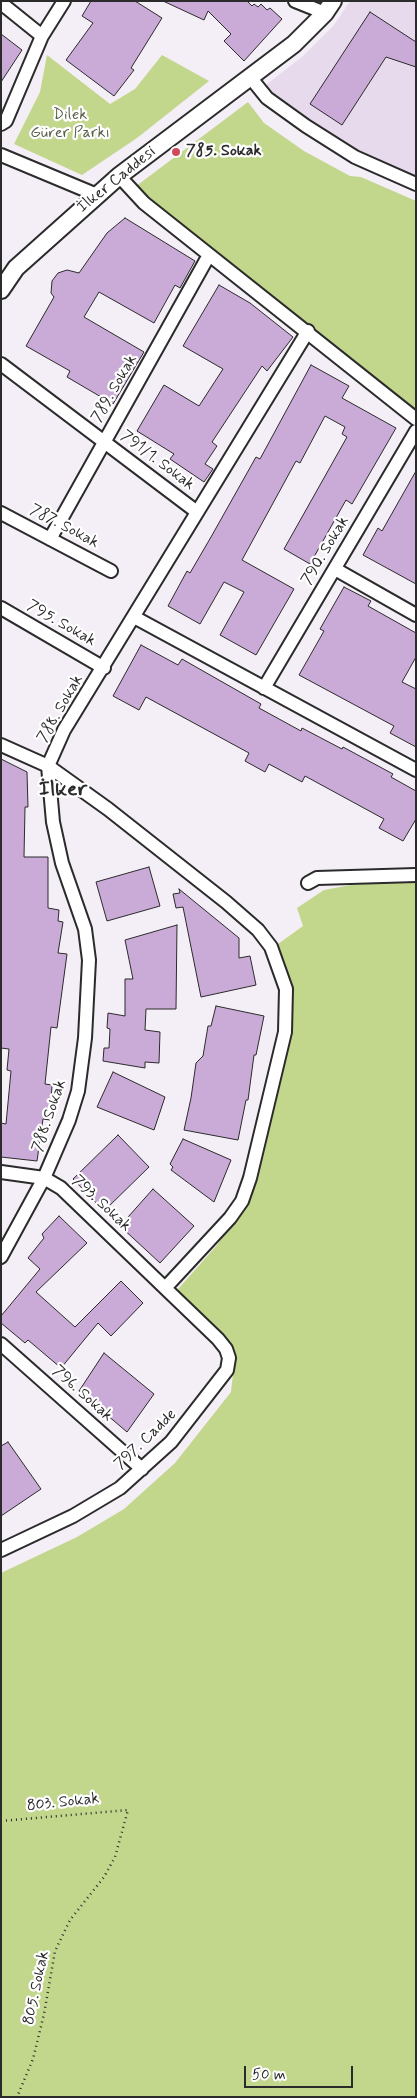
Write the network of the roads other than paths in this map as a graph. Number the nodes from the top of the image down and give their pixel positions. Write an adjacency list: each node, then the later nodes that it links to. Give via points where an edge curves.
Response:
1 (64, 1): 5 (street)
2 (295, 1): 4 (street)
3 (1, 3): 5 (street)
4 (329, 7): 6 (main road, İlker Caddesi, via 294,44)
5 (42, 36): 7 (street, via 6,121)
6 (250, 77): 9 (main road, İlker Caddesi); 10 (street, via 266,98 306,126 355,156)
7 (1, 124)
8 (1, 155): 11 (street)
9 (119, 176): 11 (main road, İlker Caddesi); 12 (street, via 144,203)
10 (416, 184)
11 (96, 195): 13 (main road, İlker Caddesi, via 16,268)
12 (209, 255): 14 (street); 18 (street, 789. Sokak)
13 (1, 290)
14 (308, 332): 16 (street); 20 (street, 788. Sokak)
15 (1, 364): 18 (street, 791/1. Sokak)
16 (416, 419)
17 (416, 431): 22 (street, 790. Sokak)
18 (104, 442): 20 (street, 791/1. Sokak); 21 (street, 789. Sokak)
19 (1, 512): 21 (street, 787. Sokak)
20 (197, 512): 26 (street, 788. Sokak)
21 (50, 539): 23 (street, 787. Sokak)
22 (335, 568): 25 (street); 28 (street, 790. Sokak)
23 (111, 571)
24 (1, 608): 27 (street, 795. Sokak)
25 (416, 615)
26 (134, 617): 27 (street, 788. Sokak); 28 (street)
27 (104, 668): 30 (street, 788. Sokak, via 64,730)
28 (264, 688): 31 (street)
29 (1, 745): 30 (street)
30 (48, 766): 35 (street, 788. Sokak, via 53,822 62,863 85,929 89,990 78,1091); 37 (street, via 108,809 258,930 271,947 286,988 285,1032 242,1201)
31 (416, 770)
32 (416, 875): 33 (street, via 317,878)
33 (308, 883)
34 (1, 1172): 35 (street, 793. Sokak)
35 (44, 1178): 36 (street, 788. Sokak); 37 (street, 793. Sokak, via 61,1188)
36 (1, 1256)
37 (166, 1287): 39 (street, 797. Cadde, via 218,1339 229,1358 226,1370 195,1413 171,1442)
38 (1, 1344): 39 (street, 796. Sokak)
39 (142, 1469): 40 (street, 797. Cadde, via 120,1488 73,1516)
40 (1, 1550)

